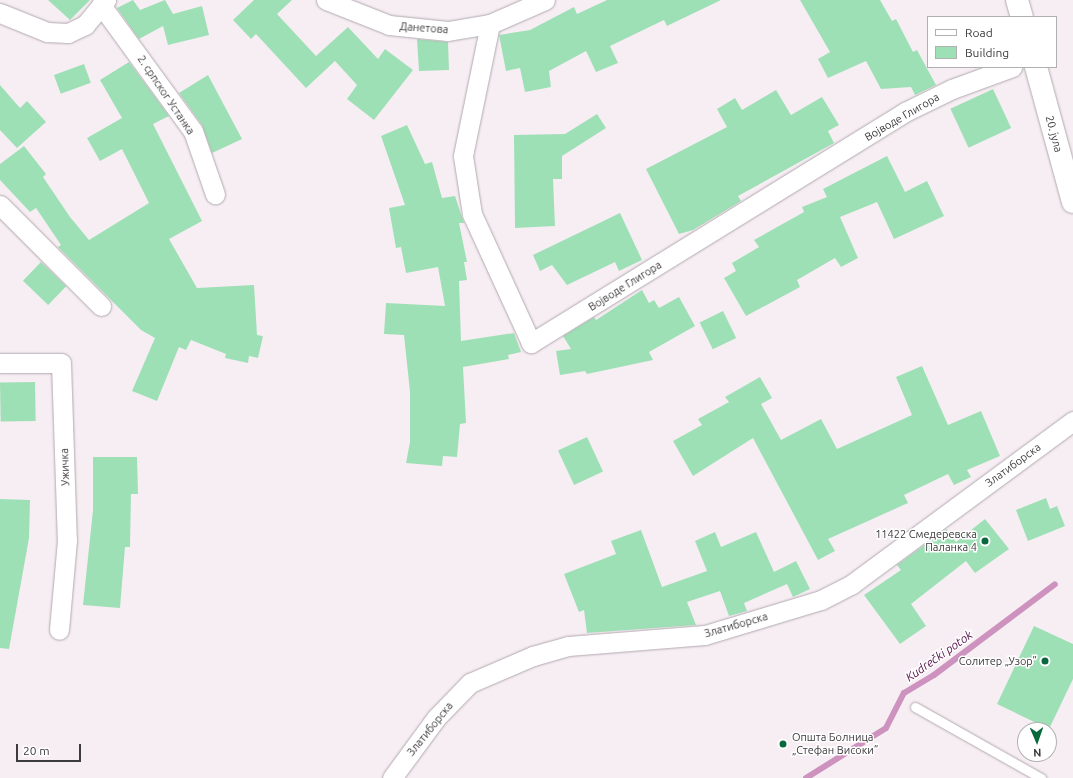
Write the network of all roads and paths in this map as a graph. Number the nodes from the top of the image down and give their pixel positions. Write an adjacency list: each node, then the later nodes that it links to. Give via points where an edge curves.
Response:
1 (326, 0): 7 (street, Данетова, via 389,26 448,31)
2 (545, 0): 7 (street, Данетова)
3 (1017, 0): 6 (main road)
4 (104, 3): 5 (street, via 85,24 68,33 47,32); 10 (street, 2. српског Устанка, via 193,131)
5 (0, 13)
6 (1022, 16)
7 (490, 24): 8 (street, Војводе Глигора, via 464,156 472,214 531,343 894,118 952,88)
8 (1009, 68)
9 (1036, 68): 11 (main road, 20. јула)
10 (215, 194)
11 (1073, 202)
12 (0, 205): 13 (street)
13 (101, 306)
14 (0, 362): 16 (street, Ужичка, via 61,364 67,540)
15 (1073, 421): 18 (street, Златиборска, via 852,584 821,600 705,635 568,646 532,656 470,683 436,718)
16 (59, 630)
17 (915, 707): 19 (lane)
18 (392, 778)
19 (1040, 778)

